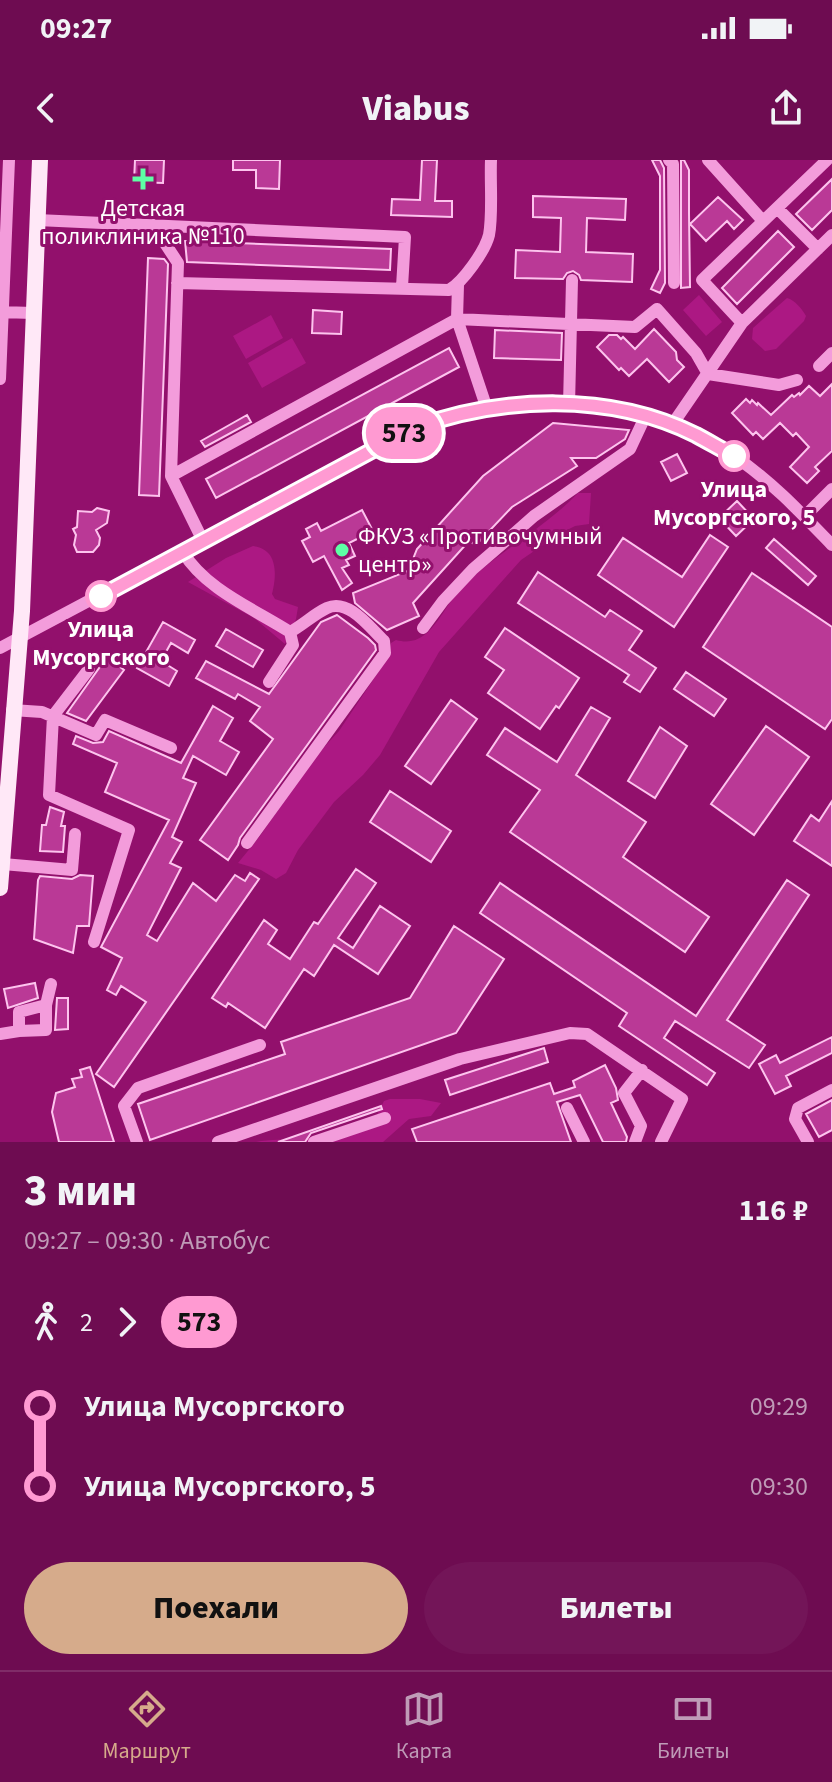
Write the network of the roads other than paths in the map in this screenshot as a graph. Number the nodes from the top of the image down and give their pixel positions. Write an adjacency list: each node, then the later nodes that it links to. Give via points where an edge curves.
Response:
1 (9, 160): 18 (street)
2 (40, 160): 8 (main road)
3 (491, 160): 16 (street, via 488,237)
4 (669, 160): 15 (street)
5 (708, 160): 9 (street)
6 (827, 160): 7 (street)
7 (777, 208): 9 (street); 12 (street)
8 (37, 220): 10 (street); 19 (main road)
9 (763, 221): 22 (street, via 702,280)
10 (153, 225): 14 (street, via 178,263); 17 (street, via 405,237)
11 (832, 235): 12 (street)
12 (818, 249): 22 (street)
13 (572, 280): 21 (street)
14 (177, 283): 17 (street); 32 (street)
15 (674, 283)
16 (458, 285): 17 (street, via 449,290); 20 (street)
17 (402, 287)
18 (2, 312): 19 (street); 26 (street)
19 (33, 313): 40 (main road)
20 (457, 319): 21 (street); 29 (street); 32 (street)
21 (572, 323): 25 (street, via 635,327 657,309); 28 (street)
22 (742, 323): 25 (street)
23 (832, 353): 24 (street)
24 (819, 366)
25 (708, 374): 27 (street, via 779,385); 31 (street)
26 (0, 379)
27 (797, 380)
28 (569, 405): 29 (street); 30 (street)
29 (487, 409): 35 (street, via 414,428)
30 (645, 417): 31 (street); 38 (street, via 630,449 500,545)
31 (672, 425): 34 (street, via 735,457)
32 (171, 476): 35 (street)
33 (832, 489): 34 (street)
34 (805, 516): 36 (street)
35 (203, 541): 37 (street)
36 (832, 545)
37 (183, 552): 39 (street, via 203,578); 40 (street)
38 (423, 628)
39 (290, 632): 43 (street, via 293,645); 48 (street, via 329,607 341,606 384,641 385,653)
40 (20, 640): 41 (street); 44 (main road)
41 (0, 648)
42 (89, 669): 45 (street)
43 (269, 682)
44 (12, 710): 45 (street); 49 (main road)
45 (53, 716): 46 (street, via 96,735 105,720); 51 (street, via 49,795 129,830)
46 (171, 748)
47 (75, 834): 49 (street, via 72,870)
48 (247, 843)
49 (2, 853): 50 (main road)
50 (0, 888)
51 (94, 942)
52 (51, 984): 53 (street)
53 (46, 1005): 54 (street, via 19,1012); 54 (street, via 46,1030)
54 (19, 1031): 55 (street)
55 (0, 1034)
56 (260, 1045): 62 (street, via 138,1088 124,1106)
57 (642, 1070): 61 (street, via 587,1034 570,1033 460,1059); 66 (street, via 624,1093 641,1126); 67 (street, via 682,1099)
58 (832, 1090): 68 (street, via 798,1108 795,1119)
59 (567, 1108): 65 (street)
60 (385, 1118): 64 (street)
61 (239, 1138): 63 (street)
62 (137, 1142)
63 (218, 1142)
64 (314, 1142)
65 (584, 1142)
66 (635, 1142)
67 (661, 1142)
68 (808, 1142)

